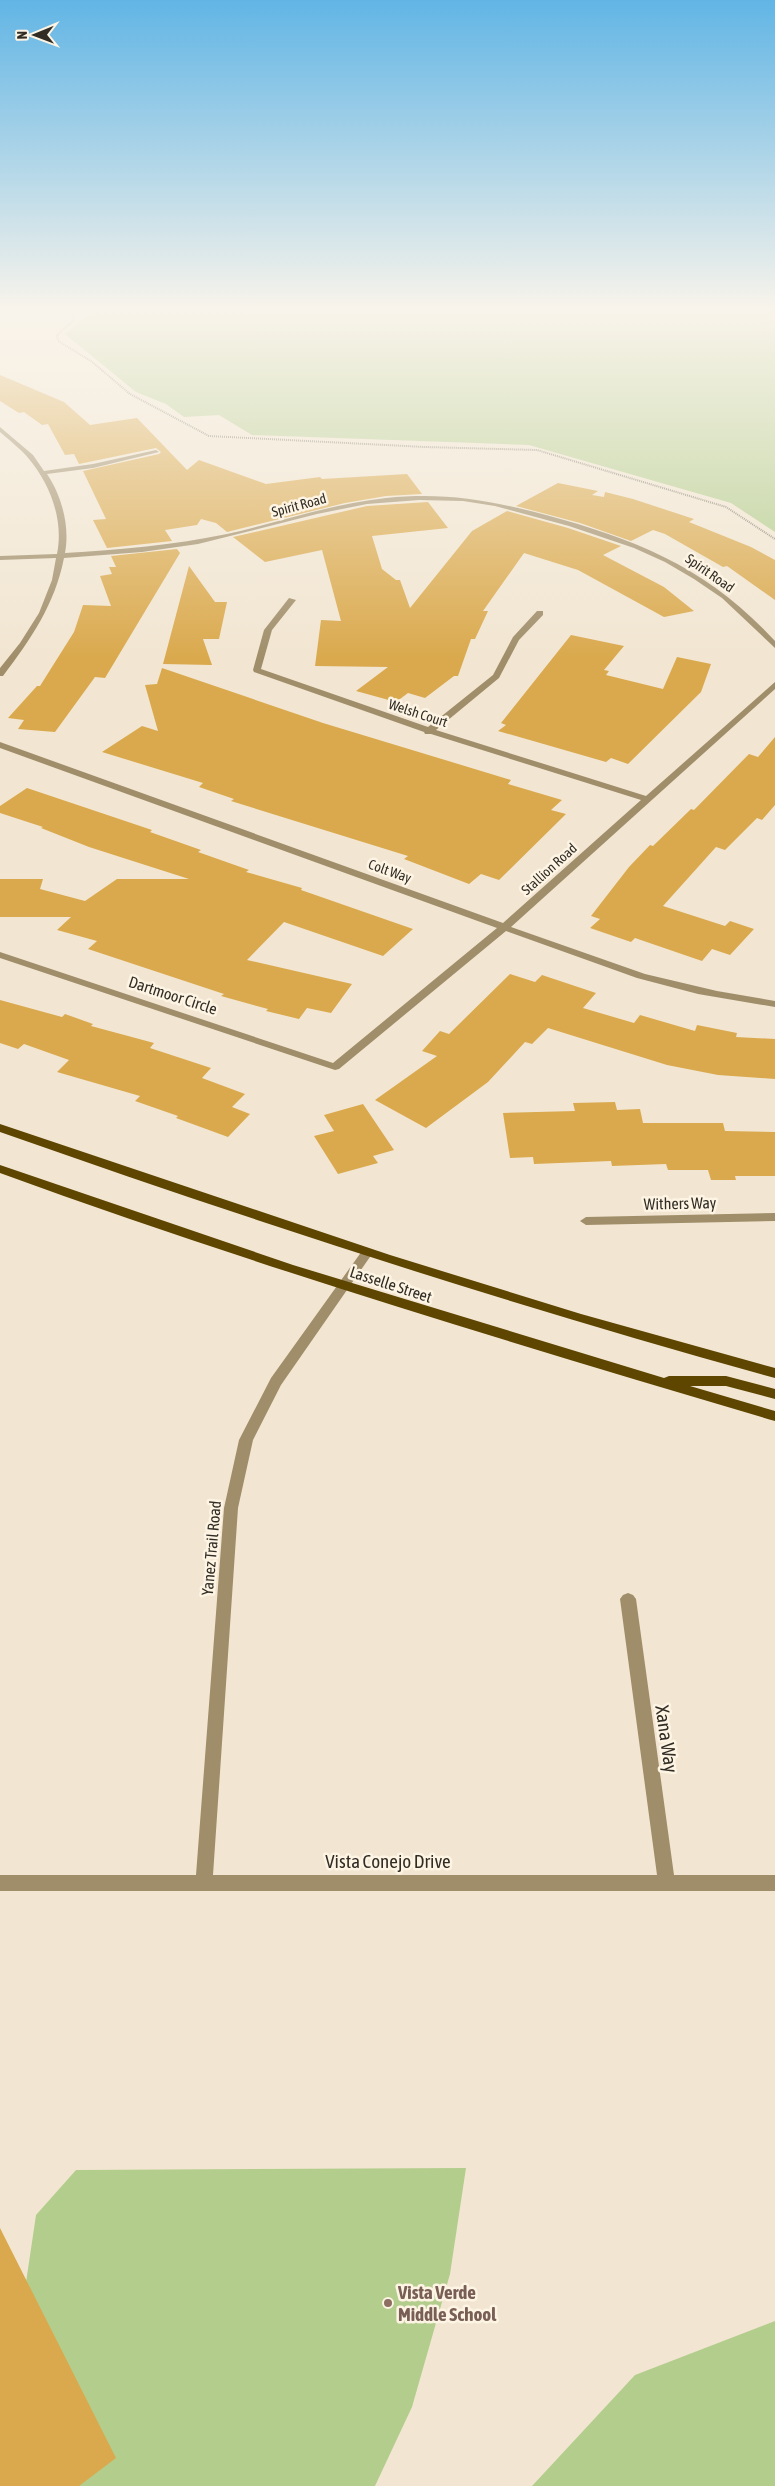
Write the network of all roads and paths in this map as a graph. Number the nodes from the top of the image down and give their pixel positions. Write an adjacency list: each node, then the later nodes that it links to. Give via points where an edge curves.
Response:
1 (189, 427): 5 (path, via 209,436 537,450 726,507)
2 (0, 429): 4 (street, via 30,455)
3 (156, 452): 4 (street, via 93,466)
4 (42, 472): 6 (street, via 58,499 62,516)
5 (775, 539)
6 (62, 556): 7 (street, Spirit Road); 10 (street, Spirit Road, via 196,542 356,504 454,498 581,526 664,557 745,613); 11 (street, via 49,603 35,628)
7 (0, 558)
8 (292, 600): 13 (street, Welsh Court, via 268,630 257,670)
9 (540, 613): 13 (street, via 516,639 496,676)
10 (775, 646)
11 (0, 674)
12 (775, 685): 15 (street, Stallion Road)
13 (428, 732): 15 (street, Welsh Court)
14 (0, 745): 16 (street, Colt Way)
15 (648, 799): 16 (street, Stallion Road)
16 (505, 927): 18 (street, Colt Way, via 671,985); 19 (street, Stallion Road)
17 (0, 955): 19 (street, Dartmoor Circle)
18 (775, 1004)
19 (335, 1066)
20 (0, 1128): 24 (main road, Lasselle Street)
21 (0, 1169): 25 (main road, Lasselle Street, via 173,1231)
22 (775, 1217): 23 (street, Withers Way)
23 (586, 1221)
24 (366, 1254): 25 (street, Yanez Trail Road); 26 (main road, Lasselle Street)
25 (344, 1287): 27 (main road, Lasselle Street); 31 (street, Yanez Trail Road, via 276,1382 246,1440 231,1508)
26 (775, 1373)
27 (654, 1381): 28 (main road, via 726,1381); 29 (main road, Lasselle Street)
28 (775, 1394)
29 (775, 1416)
30 (628, 1599): 34 (street, Xana Way)
31 (204, 1881): 32 (street, Vista Conejo Drive); 34 (street, Vista Conejo Drive)
32 (0, 1883)
33 (775, 1883): 34 (street, Vista Conejo Drive)
34 (667, 1884)

